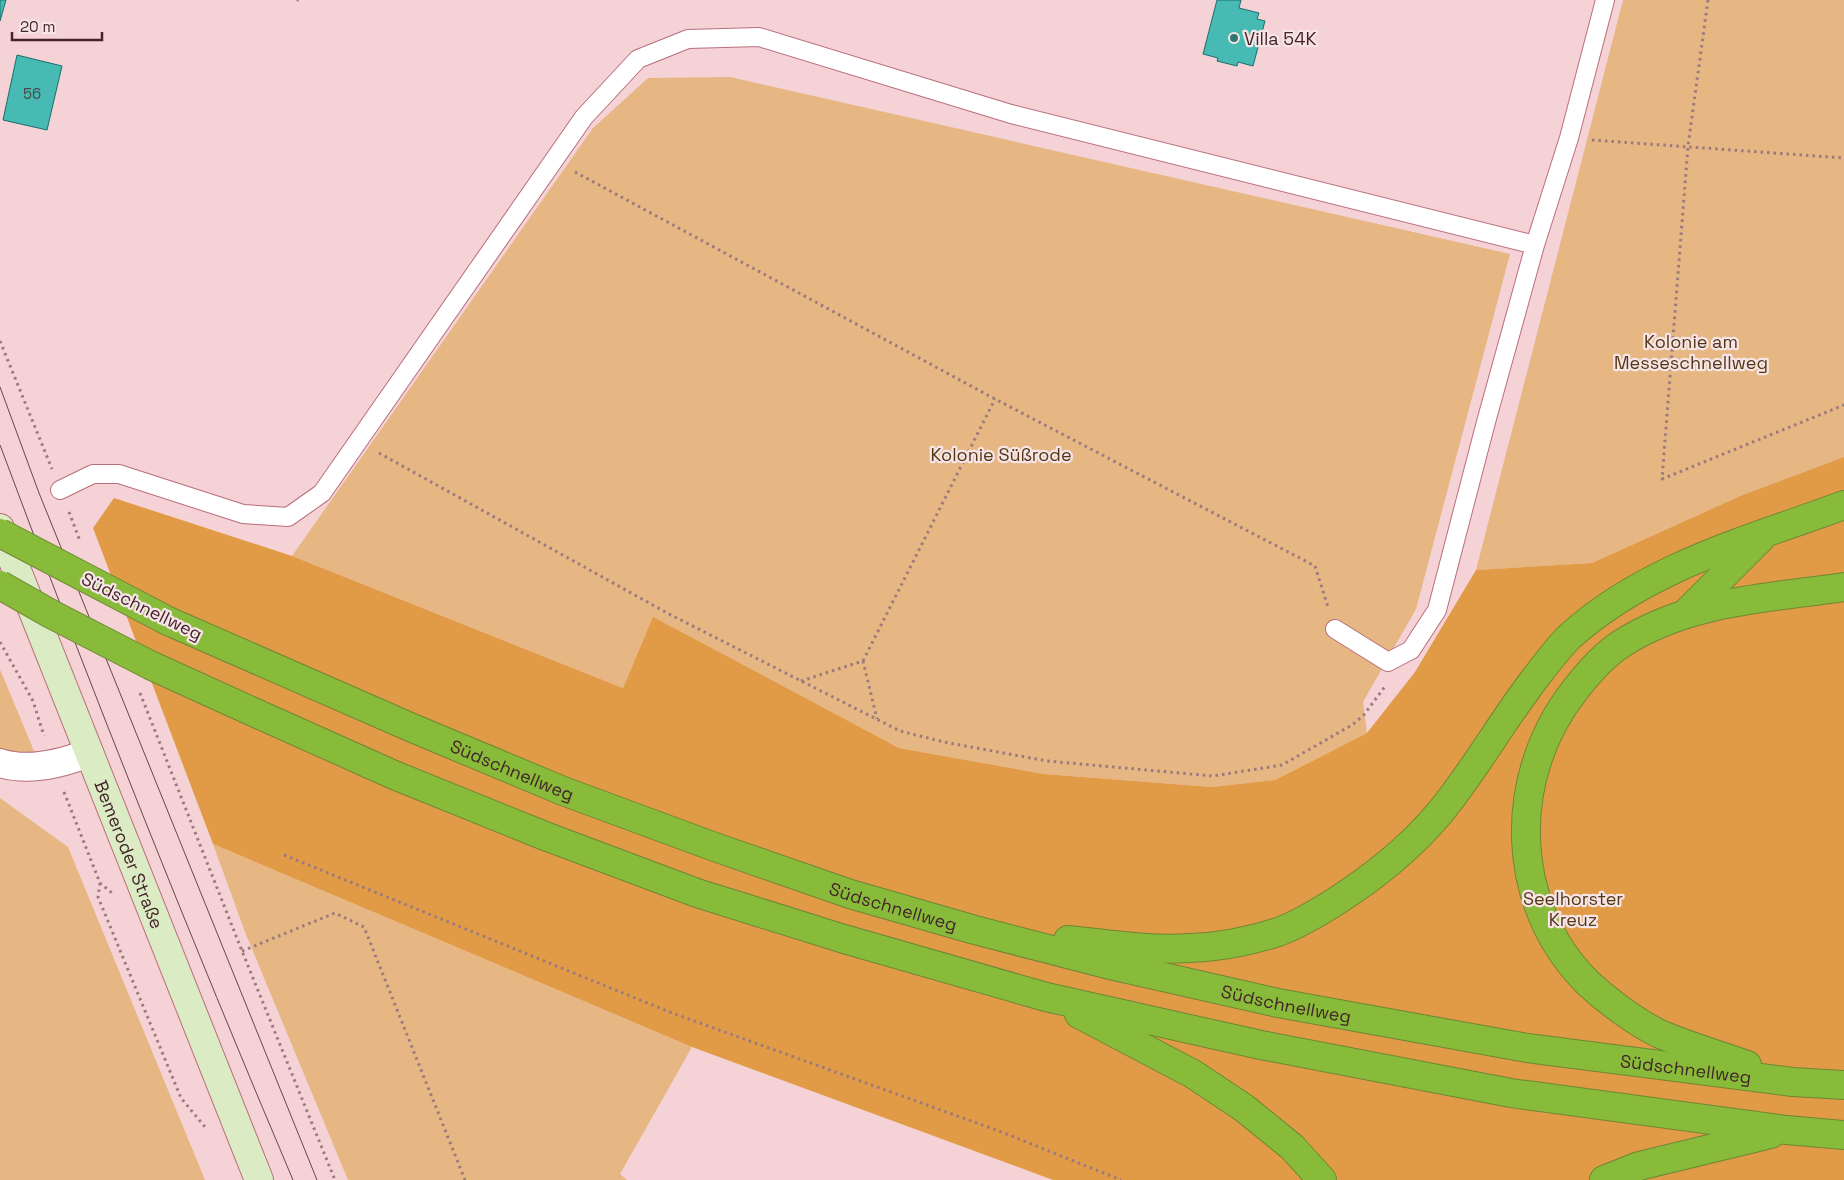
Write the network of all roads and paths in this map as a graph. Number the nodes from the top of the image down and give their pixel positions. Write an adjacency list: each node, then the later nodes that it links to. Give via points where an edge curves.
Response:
1 (1605, 0): 3 (lane)
2 (1708, 0): 4 (path)
3 (1569, 138): 4 (path); 7 (lane)
4 (1688, 146): 5 (path); 10 (path, via 1662,478)
5 (1844, 158)
6 (552, 160): 7 (lane, via 584,117 638,59 688,39 759,37 1011,114); 9 (path); 11 (lane)
7 (1535, 245): 23 (lane, via 1437,610 1411,650)
8 (0, 341): 12 (path)
9 (996, 399): 21 (path, via 1315,566); 22 (path)
10 (1844, 405)
11 (359, 442): 12 (lane, via 322,493 288,517 243,514 119,474 93,474); 24 (path, via 668,614)
12 (60, 490): 17 (path)
13 (1844, 505): 15 (highway)
14 (0, 528): 27 (main road, Bemeroder Straße)
15 (1766, 532): 20 (highway); 31 (highway, via 1689,562 1639,587 1598,613 1568,638 1423,834 1389,864 1320,913 1271,934 1232,944 1189,949)
16 (0, 533): 31 (highway, Südschnellweg, bridge, via 168,621 563,791 850,894)
17 (82, 545)
18 (0, 585): 33 (highway, bridge, via 150,665 411,782 545,836 697,893)
19 (1844, 588): 20 (highway, via 1728,603)
20 (1687, 612): 34 (highway, via 1619,645 1589,672 1566,701 1540,753 1526,808 1526,847 1532,880 1542,914 1559,948 1588,983 1615,1006 1659,1033)
21 (1334, 629): 23 (lane)
22 (862, 661): 24 (path); 26 (path)
23 (1388, 662): 26 (path, via 1386,684 1363,716 1352,725 1282,765 1213,776 1047,761 944,742 900,731)
24 (801, 681): 26 (path)
25 (140, 692): 32 (path)
26 (877, 720)
27 (89, 753): 28 (street, via 30,766); 39 (main road, Bemeroder Straße)
28 (0, 763)
29 (284, 855): 42 (path, via 672,1013 999,1131)
30 (100, 883): 36 (path, via 98,897 181,1098)
31 (975, 930): 34 (highway, Südschnellweg, via 1278,1003 1527,1048)
32 (242, 950): 40 (path); 41 (path, via 335,913 364,927)
33 (1046, 997): 37 (highway, via 1261,1045 1511,1092); 43 (highway, via 1201,1079 1244,1108 1292,1147)
34 (1793, 1082): 35 (highway, Südschnellweg)
35 (1844, 1085)
36 (205, 1127)
37 (1786, 1130): 38 (highway); 44 (highway, via 1638,1166)
38 (1844, 1135)
39 (259, 1180)
40 (335, 1180)
41 (465, 1180)
42 (1121, 1180)
43 (1322, 1180)
44 (1604, 1180)

